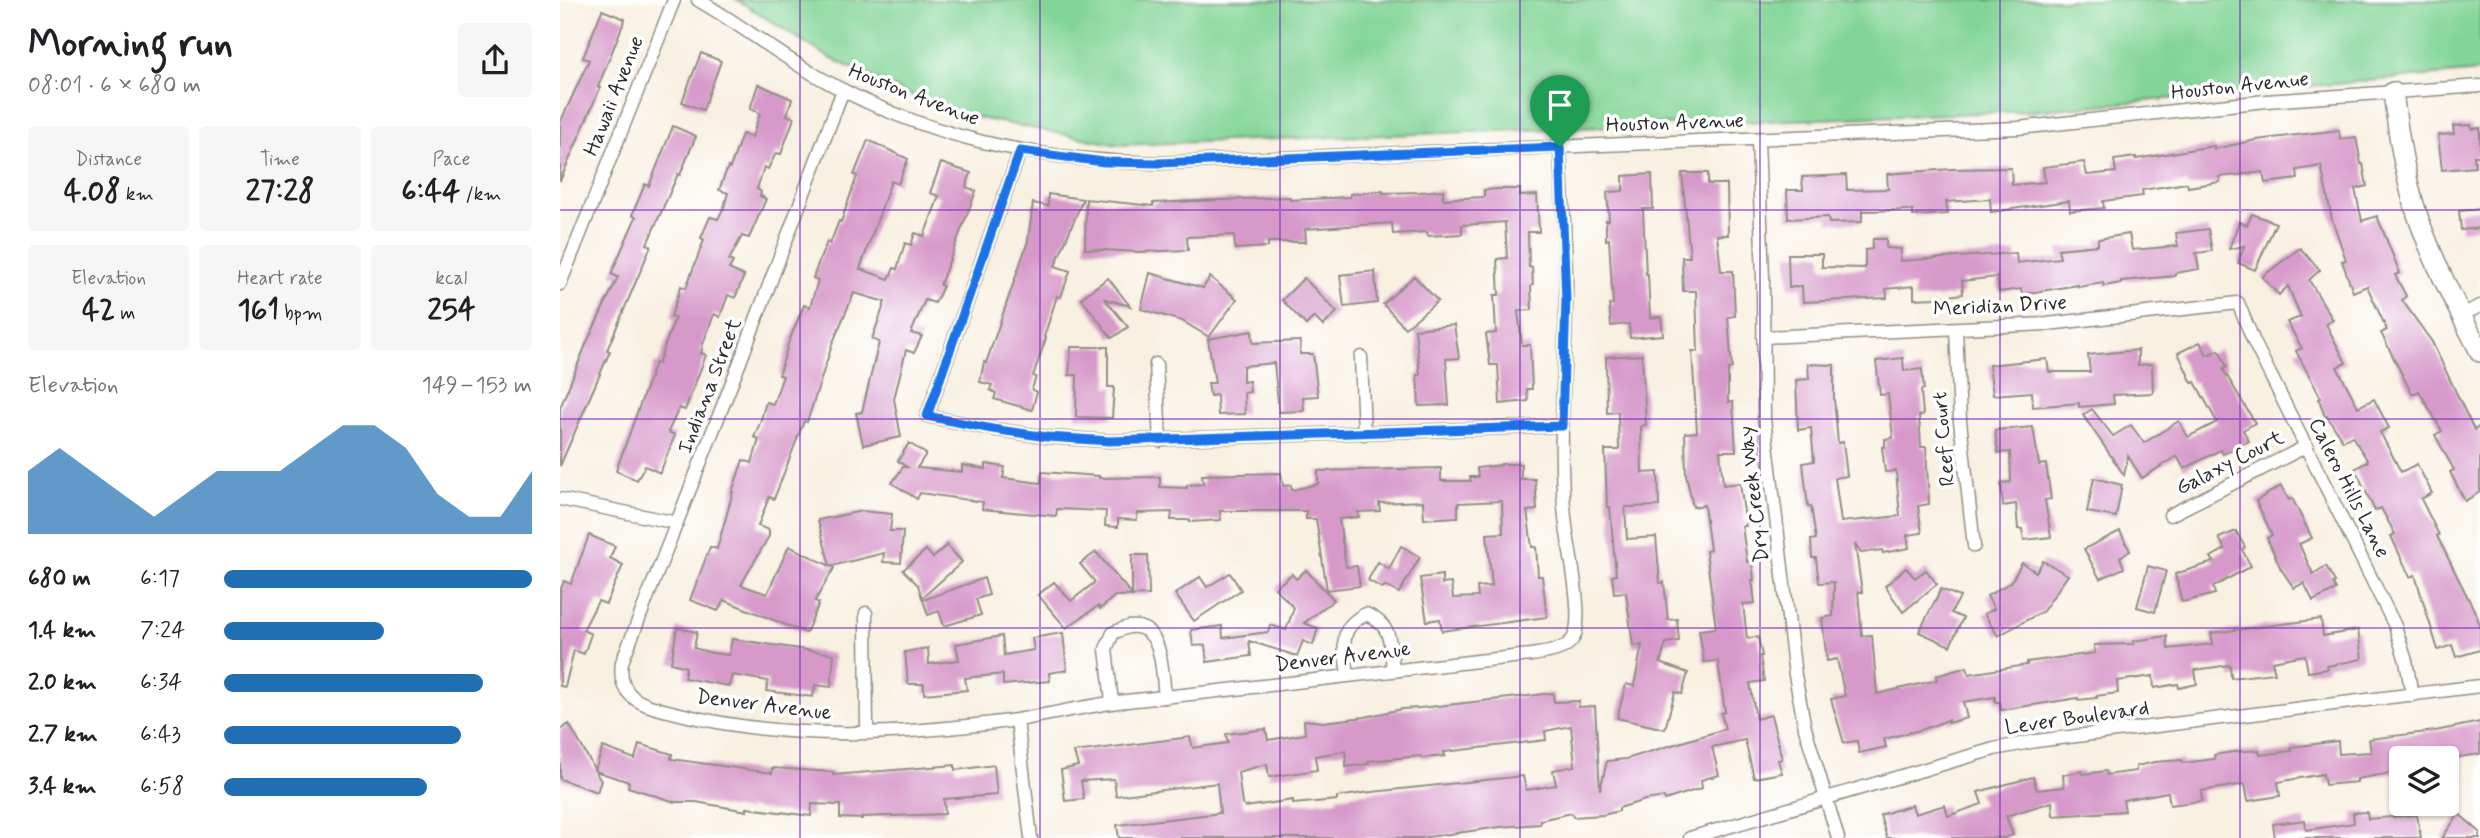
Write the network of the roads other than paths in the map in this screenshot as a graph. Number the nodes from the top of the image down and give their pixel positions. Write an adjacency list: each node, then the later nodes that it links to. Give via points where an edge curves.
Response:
1 (674, 0): 9 (street, Hawaii Avenue)
2 (698, 0): 4 (street, Houston Avenue)
3 (2480, 86): 5 (street, Houston Avenue)
4 (843, 90): 8 (street, Houston Avenue, via 934,128); 24 (street, Indiana Street)
5 (2393, 92): 6 (street, Houston Avenue, via 2018,128); 12 (street, via 2417,214)
6 (1758, 139): 7 (street, Houston Avenue); 14 (street, Dry Creek Way)
7 (1560, 147): 8 (street, Houston Avenue, via 1159,163 1104,162); 18 (street, Denver Avenue, via 1566,300)
8 (1020, 151): 20 (street, via 927,416 1047,437)
9 (560, 284)
10 (2238, 303): 13 (street, Meridian Drive); 21 (street, Calero Hills Lane)
11 (2480, 306): 12 (street)
12 (2462, 315): 15 (street)
13 (1956, 329): 14 (street, Meridian Drive); 25 (street, Reef Court, via 1960,421)
14 (1763, 337): 36 (street, Dry Creek Way, via 1764,419 1795,675)
15 (2480, 352)
16 (1361, 357): 19 (street)
17 (1156, 364): 20 (street)
18 (1562, 426): 19 (street); 27 (street, Denver Avenue, via 1564,511 1577,611 1574,636 1550,652)
19 (1364, 434): 20 (street)
20 (1160, 441)
21 (2306, 446): 23 (street, Galaxy Court); 31 (street, Calero Hills Lane, via 2395,626)
22 (560, 499): 24 (street)
23 (2170, 515)
24 (677, 523): 30 (street, Indiana Street, via 622,662 622,680)
25 (1974, 546)
26 (866, 613): 35 (street)
27 (1393, 670): 28 (street, Denver Avenue); 28 (street, via 1389,633 1378,619 1366,614 1353,620 1344,635)
28 (1348, 675): 32 (street, Denver Avenue)
29 (2480, 686): 31 (street, Lever Boulevard)
30 (629, 694): 35 (street, Denver Avenue, via 647,706 770,730)
31 (2412, 695): 36 (street, Lever Boulevard, via 2036,741)
32 (1165, 697): 33 (street, Denver Avenue); 33 (street, via 1158,642 1147,631 1130,626 1113,633 1106,649)
33 (1112, 702): 34 (street, Denver Avenue)
34 (1017, 720): 35 (street, Denver Avenue); 37 (street)
35 (867, 732)
36 (1826, 798): 38 (street, Lever Boulevard); 39 (street, Dry Creek Way)
37 (1031, 838)
38 (1690, 838)
39 (1838, 838)

